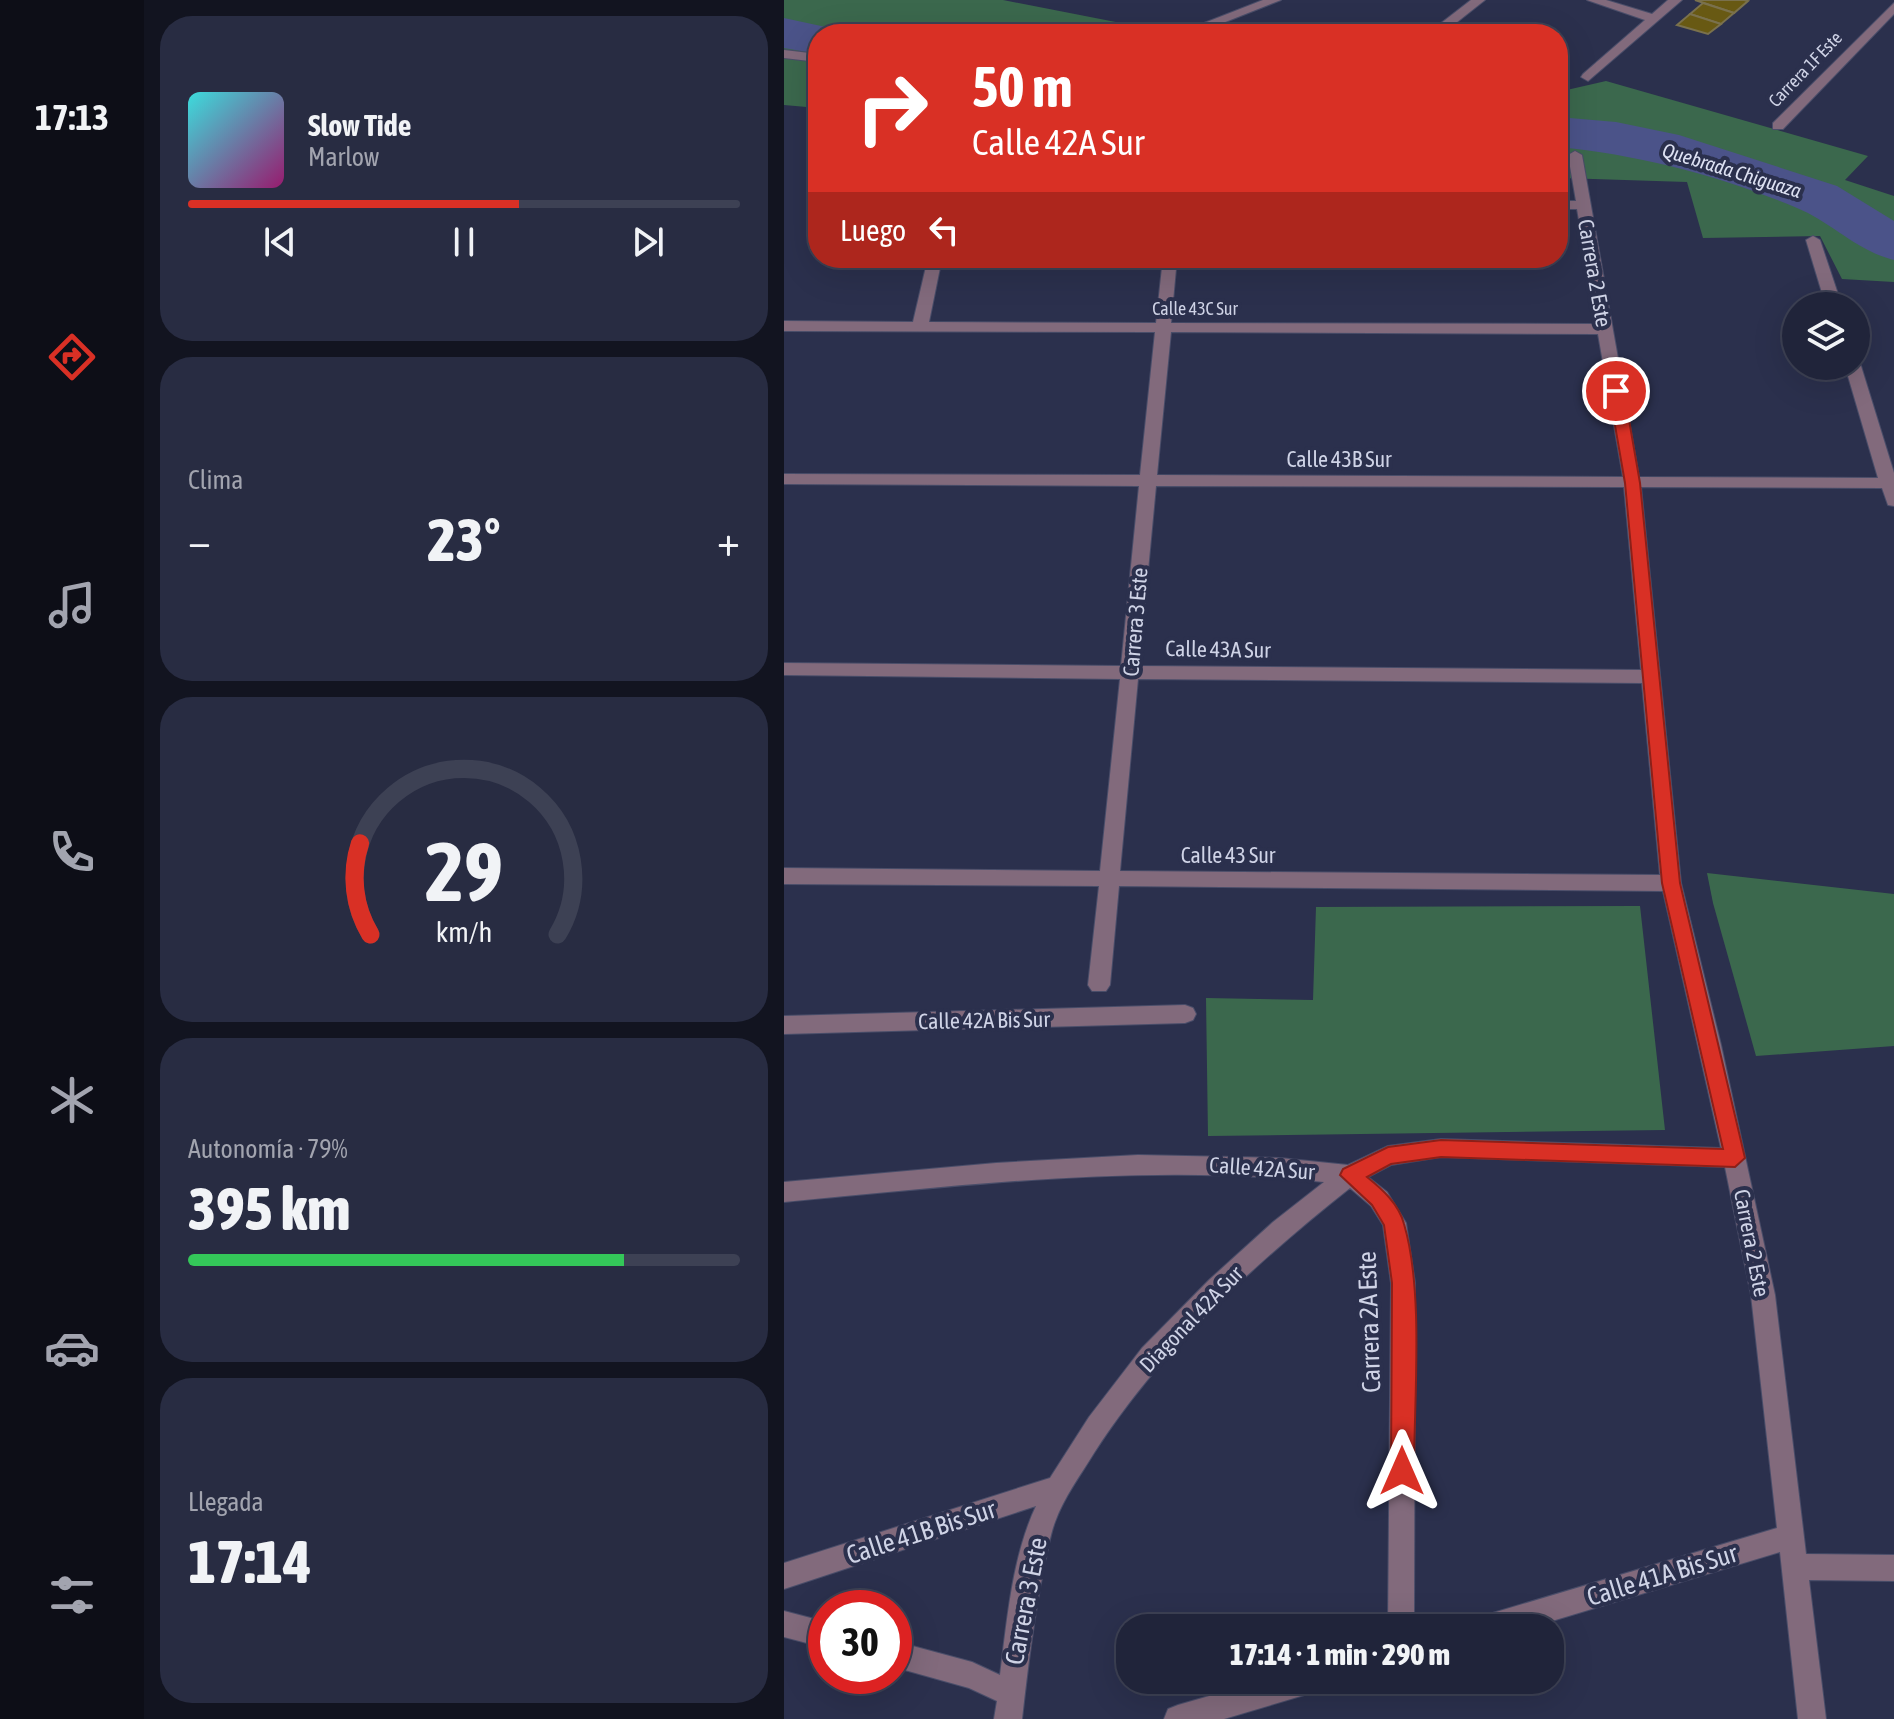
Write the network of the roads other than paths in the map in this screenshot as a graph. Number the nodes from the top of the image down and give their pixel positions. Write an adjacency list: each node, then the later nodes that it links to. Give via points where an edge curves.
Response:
1 (1275, 0): 7 (street)
2 (1479, 0): 8 (street)
3 (1593, 0): 6 (street)
4 (1676, 0): 6 (street)
5 (1894, 7): 12 (street, Carrera 1F Este)
6 (1654, 19): 11 (street)
7 (1210, 24)
8 (1447, 24)
9 (784, 54): 10 (street)
10 (808, 57)
11 (1588, 77)
12 (1778, 126)
13 (1575, 155): 15 (street, Carrera 2 Este)
14 (1568, 205): 15 (street)
15 (1583, 205): 23 (street, Carrera 2 Este)
16 (1813, 240): 19 (street)
17 (933, 268): 21 (street)
18 (1169, 268): 22 (street, Carrera 3 Este)
19 (1830, 292)
20 (784, 326): 21 (street, Calle 43C Sur)
21 (920, 327): 22 (street, Calle 43C Sur)
22 (1163, 328): 23 (street, Calle 43C Sur); 26 (street, Carrera 3 Este)
23 (1605, 329): 27 (street, Carrera 2 Este)
24 (1858, 380): 28 (street)
25 (784, 479): 26 (street, Calle 43B Sur)
26 (1148, 481): 27 (street, Calle 43B Sur); 30 (street, Carrera 3 Este)
27 (1632, 483): 28 (street, Calle 43B Sur); 31 (street, Carrera 2 Este)
28 (1893, 489)
29 (784, 669): 30 (street, Calle 43A Sur)
30 (1130, 673): 31 (street, Calle 43A Sur); 33 (street, Carrera 3 Este)
31 (1652, 677): 34 (street, Carrera 2 Este)
32 (784, 876): 33 (street, Calle 43 Sur)
33 (1110, 878): 34 (street, Calle 43 Sur); 35 (street, Carrera 3 Este)
34 (1671, 883): 38 (street, Carrera 2 Este)
35 (1099, 985)
36 (1185, 1014): 37 (street, Calle 42A Bis Sur)
37 (784, 1025)
38 (1735, 1158): 39 (street, via 1441,1148 1388,1156); 42 (street, Carrera 2 Este, via 1763,1295)
39 (1350, 1175): 40 (street, Calle 42A Sur, via 1276,1165 1188,1163); 41 (street, Diagonal 42A Sur, via 1228,1278 1151,1356); 46 (street, Carrera 2A Este, via 1379,1199 1394,1223 1403,1283)
40 (784, 1192)
41 (1058, 1487): 45 (street, Calle 41B Bis Sur); 52 (street, Carrera 3 Este, via 1041,1523)
42 (1791, 1536): 43 (street, Carrera 2 Este); 47 (street, Calle 41A Bis Sur)
43 (1794, 1567): 44 (street); 54 (street, Carrera 2 Este)
44 (1894, 1568)
45 (784, 1576)
46 (1401, 1614)
47 (1532, 1614)
48 (784, 1624): 49 (street)
49 (808, 1630)
50 (912, 1659): 52 (street, via 972,1675)
51 (1263, 1694): 53 (street)
52 (1009, 1706)
53 (1178, 1719)
54 (1812, 1719)

